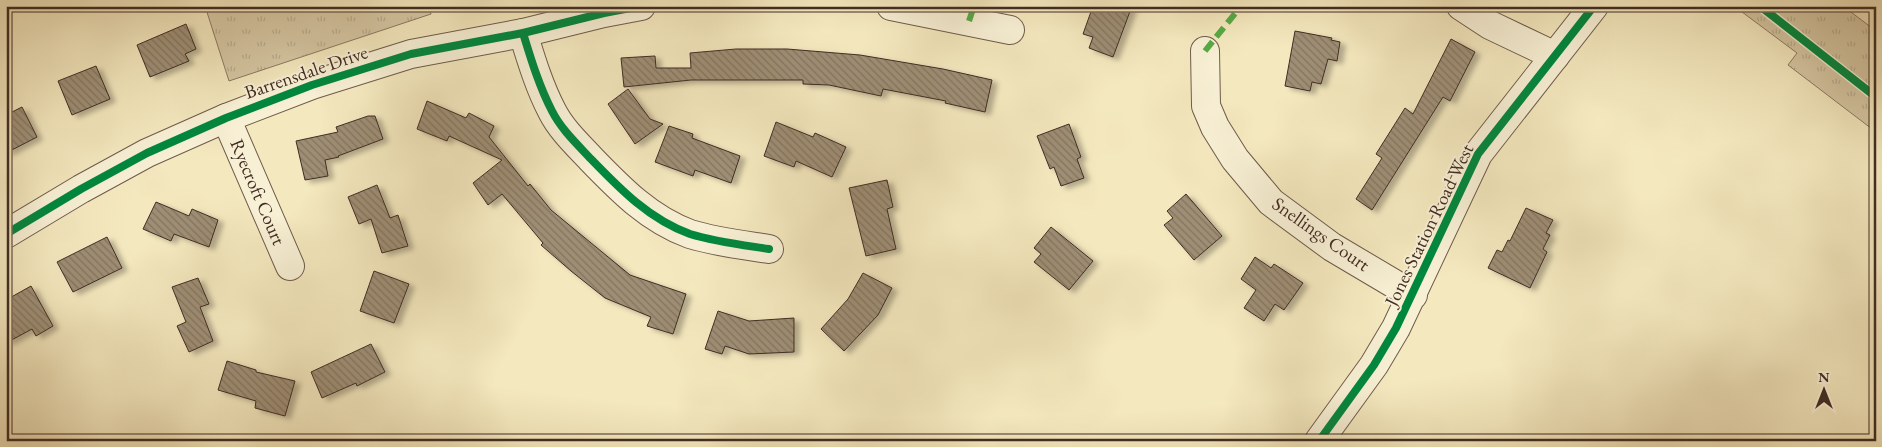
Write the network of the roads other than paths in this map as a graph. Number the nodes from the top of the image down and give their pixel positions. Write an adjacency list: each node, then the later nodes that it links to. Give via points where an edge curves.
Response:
1 (641, 6): 6 (street, Barrensdale Drive)
2 (891, 6): 5 (street)
3 (1461, 6): 8 (street, via 1490,25)
4 (1594, 6): 8 (street, Jones Station Road West)
5 (1010, 30)
6 (523, 32): 9 (street, Barrensdale Drive, via 411,54); 11 (street, via 553,112 577,144 626,196 656,217 689,233)
7 (1205, 51): 13 (street, Snellings Court, via 1206,106 1215,127 1235,159 1271,202 1332,247)
8 (1555, 56): 13 (street, Jones Station Road West, via 1478,154)
9 (226, 118): 10 (street, Barrensdale Drive, via 147,153); 12 (street, Ryecroft Court)
10 (6, 234)
11 (769, 250)
12 (290, 266)
13 (1413, 295): 14 (street, Jones Station Road West, via 1374,365)
14 (1319, 441)

